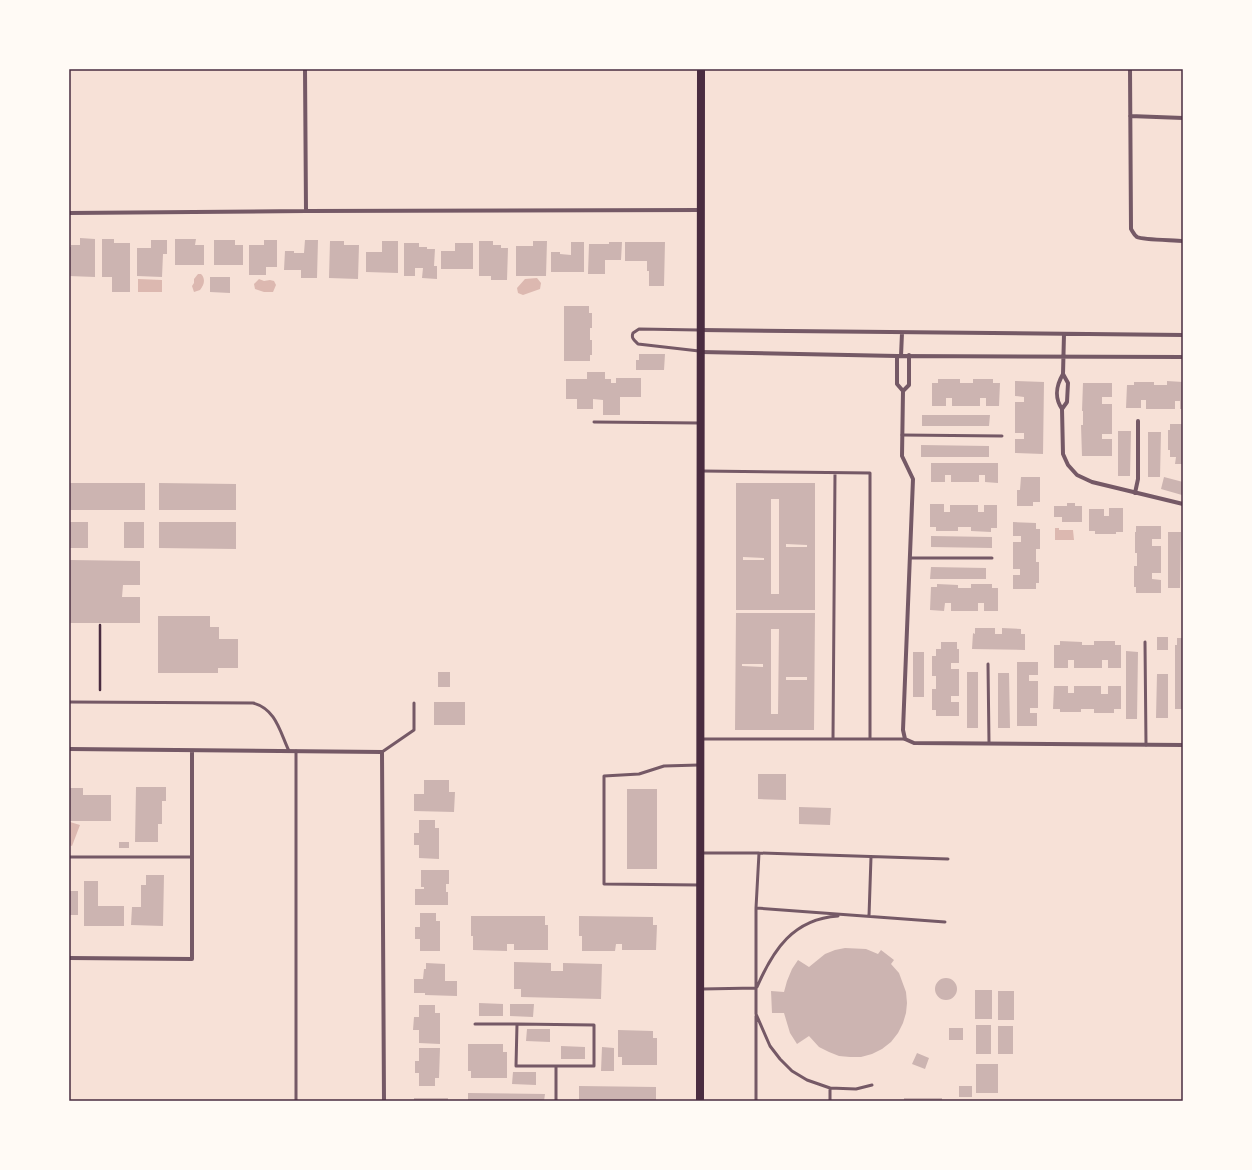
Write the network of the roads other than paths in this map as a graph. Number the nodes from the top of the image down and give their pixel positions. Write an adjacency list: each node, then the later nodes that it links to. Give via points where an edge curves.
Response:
1 (305, 69): 7 (street)
2 (701, 69): 6 (main road)
3 (1130, 69): 4 (street)
4 (1130, 116): 5 (street); 9 (street, via 1133,234 1146,239)
5 (1183, 118)
6 (701, 210): 7 (street); 10 (main road)
7 (306, 211): 8 (street)
8 (69, 213)
9 (1183, 241)
10 (701, 330): 11 (street); 14 (main road); 14 (lane, via 639,329 632,336 638,344)
11 (902, 333): 12 (street); 15 (street)
12 (1064, 334): 13 (street); 17 (street)
13 (1183, 335)
14 (701, 352): 15 (street); 24 (main road)
15 (899, 356): 16 (street); 20 (street, via 897,384)
16 (909, 356): 17 (street); 20 (street, via 910,384)
17 (1063, 356): 18 (street); 19 (street)
18 (1183, 357)
19 (1063, 374): 21 (street, via 1068,383 1067,402); 21 (street, via 1057,383 1057,402)
20 (903, 391): 25 (street)
21 (1062, 409): 29 (street, via 1062,448 1068,465 1084,478)
22 (1138, 421): 29 (street, via 1138,479)
23 (594, 422): 24 (lane)
24 (701, 423): 27 (main road)
25 (902, 435): 26 (lane); 31 (street, via 902,456 913,479)
26 (1002, 436)
27 (700, 471): 28 (lane); 39 (main road)
28 (835, 473): 37 (lane); 40 (lane, via 870,473)
29 (1135, 493): 30 (street)
30 (1183, 504)
31 (910, 558): 32 (lane); 38 (street)
32 (992, 558)
33 (1145, 642): 42 (lane)
34 (988, 664): 41 (lane)
35 (69, 702): 47 (lane, via 253,703 267,708)
36 (414, 703): 48 (lane, via 414,730)
37 (833, 739): 39 (lane); 40 (lane)
38 (905, 739): 40 (lane); 41 (street, via 914,743)
39 (701, 740): 49 (main road)
40 (870, 740)
41 (989, 743): 42 (street)
42 (1146, 745): 43 (street)
43 (1183, 745)
44 (69, 749): 45 (street)
45 (192, 750): 47 (street); 53 (street)
46 (296, 750): 47 (street); 48 (street); 70 (lane)
47 (289, 751)
48 (382, 752): 71 (street)
49 (700, 765): 50 (main road); 56 (lane, via 664,766 639,774 604,776 604,884)
50 (700, 853): 51 (lane); 56 (main road)
51 (759, 853): 54 (lane); 57 (lane)
52 (69, 857): 53 (lane)
53 (191, 857): 61 (street, via 192,959)
54 (872, 857): 55 (lane); 59 (lane)
55 (948, 859)
56 (699, 885): 63 (main road)
57 (756, 908): 58 (lane); 62 (lane)
58 (851, 915): 59 (lane); 62 (lane, via 818,920 788,937 770,959)
59 (869, 916): 60 (lane)
60 (945, 922)
61 (69, 958)
62 (756, 988): 63 (lane); 64 (lane)
63 (699, 989): 73 (main road)
64 (756, 1014): 69 (lane, via 770,1046 780,1059 792,1071 807,1080); 74 (lane)
65 (475, 1024): 66 (lane)
66 (516, 1024): 67 (lane, via 516,1066); 67 (lane, via 594,1025 594,1066)
67 (556, 1066): 72 (lane)
68 (872, 1085): 69 (lane, via 856,1089)
69 (830, 1088): 75 (lane)
70 (296, 1101)
71 (384, 1101)
72 (556, 1101)
73 (700, 1101)
74 (756, 1101)
75 (830, 1101)

